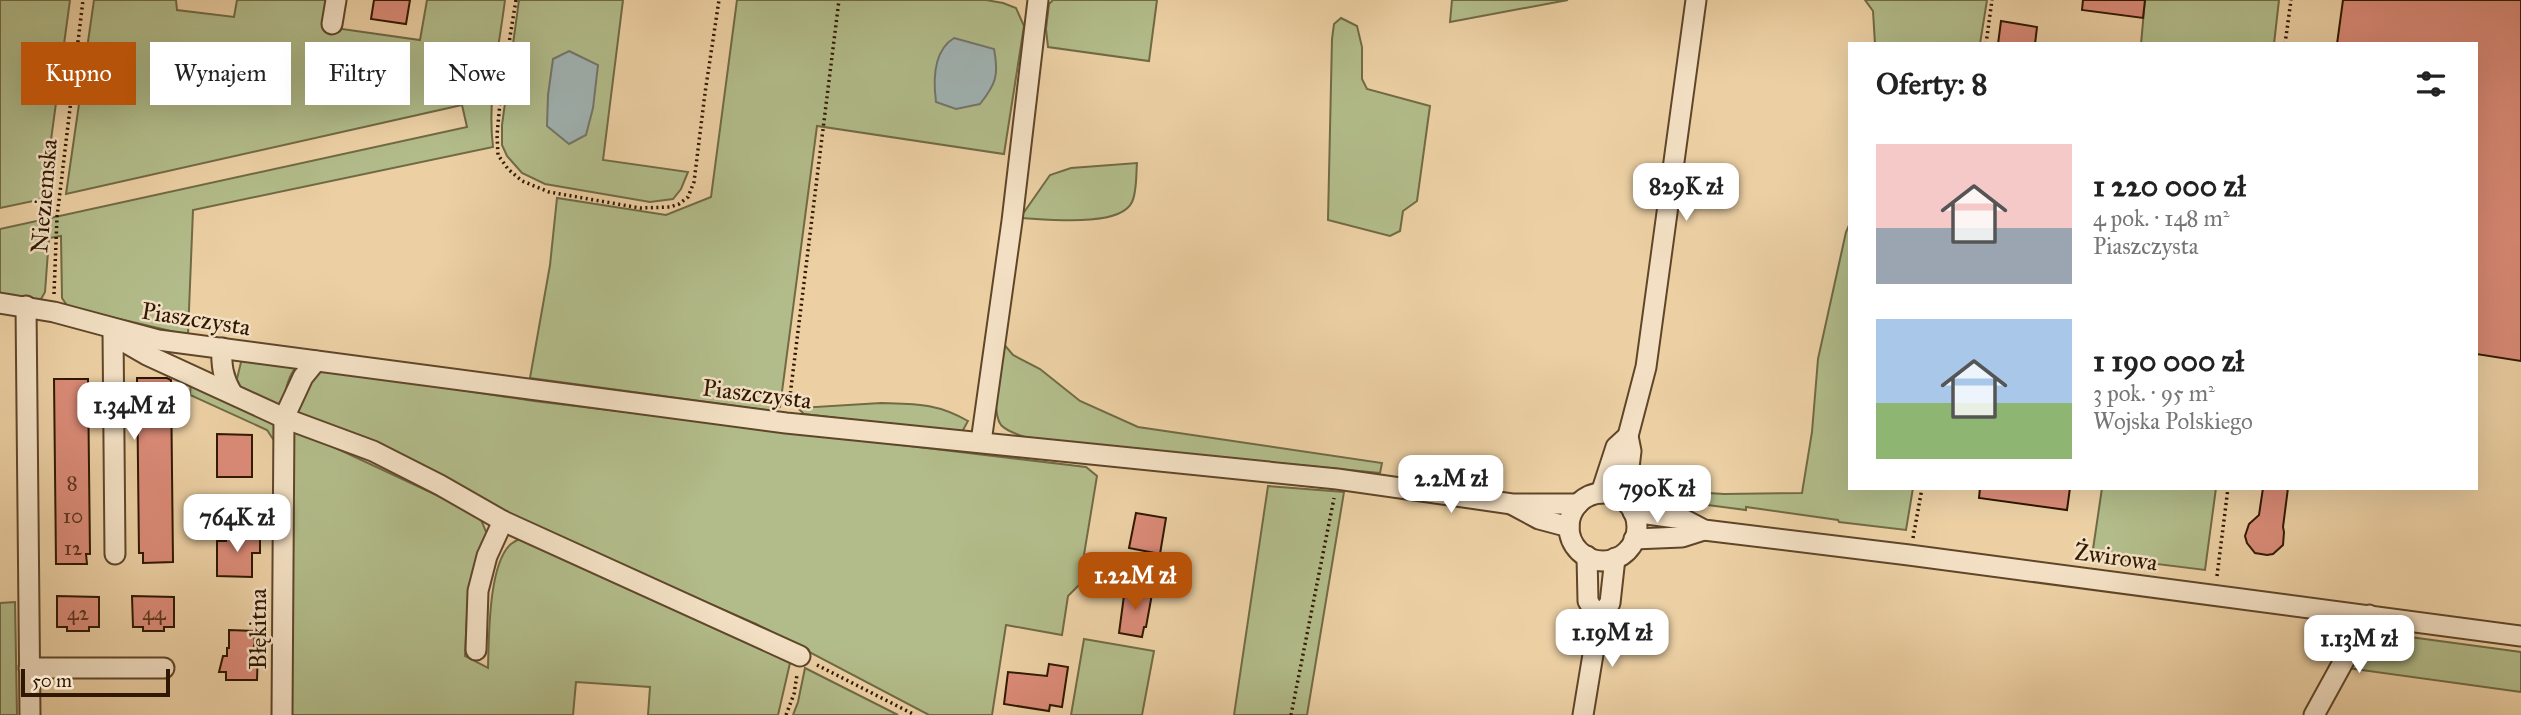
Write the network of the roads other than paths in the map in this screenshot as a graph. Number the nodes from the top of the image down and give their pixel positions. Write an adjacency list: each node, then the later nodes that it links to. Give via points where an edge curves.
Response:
1 (336, 0): 4 (street)
2 (1038, 0): 13 (street)
3 (1696, 0): 12 (street, via 1646,367)
4 (332, 24)
5 (0, 303): 6 (street, Piaszczysta)
6 (26, 306): 7 (street, Piaszczysta); 30 (street)
7 (113, 330): 8 (street, Piaszczysta); 10 (street, via 147,355); 22 (street)
8 (222, 348): 9 (street, Piaszczysta); 10 (street, via 222,368)
9 (316, 361): 11 (street, via 303,377); 13 (street, Piaszczysta, via 786,423)
10 (232, 393): 11 (street)
11 (284, 418): 18 (street, via 373,451); 33 (street, Błękitna)
12 (1628, 436): 14 (street, via 1616,447); 17 (street)
13 (981, 442): 15 (street, Piaszczysta, via 1337,479)
14 (1601, 493): 16 (street); 17 (street)
15 (1513, 504): 16 (street, Piaszczysta); 19 (street, Piaszczysta, via 1539,519)
16 (1578, 504): 19 (street)
17 (1629, 506): 20 (street, Żwirowa, via 1683,519); 21 (street, via 1637,522)
18 (503, 522): 28 (street, via 478,590); 29 (street)
19 (1569, 527): 23 (street, via 1575,547)
20 (1704, 530): 21 (street, Żwirowa, via 1682,537); 25 (street, Żwirowa)
21 (1634, 539): 24 (street, via 1625,553)
22 (115, 554)
23 (1587, 556): 24 (street, via 1602,561); 26 (street, via 1588,601)
24 (1615, 558): 26 (street, via 1609,603)
25 (2369, 615): 27 (street, Żwirowa); 35 (street)
26 (1598, 618): 34 (street)
27 (2521, 636)
28 (476, 650)
29 (800, 656)
30 (29, 668): 31 (street); 32 (street)
31 (164, 668)
32 (30, 715)
33 (282, 715)
34 (1583, 715)
35 (2314, 715)

